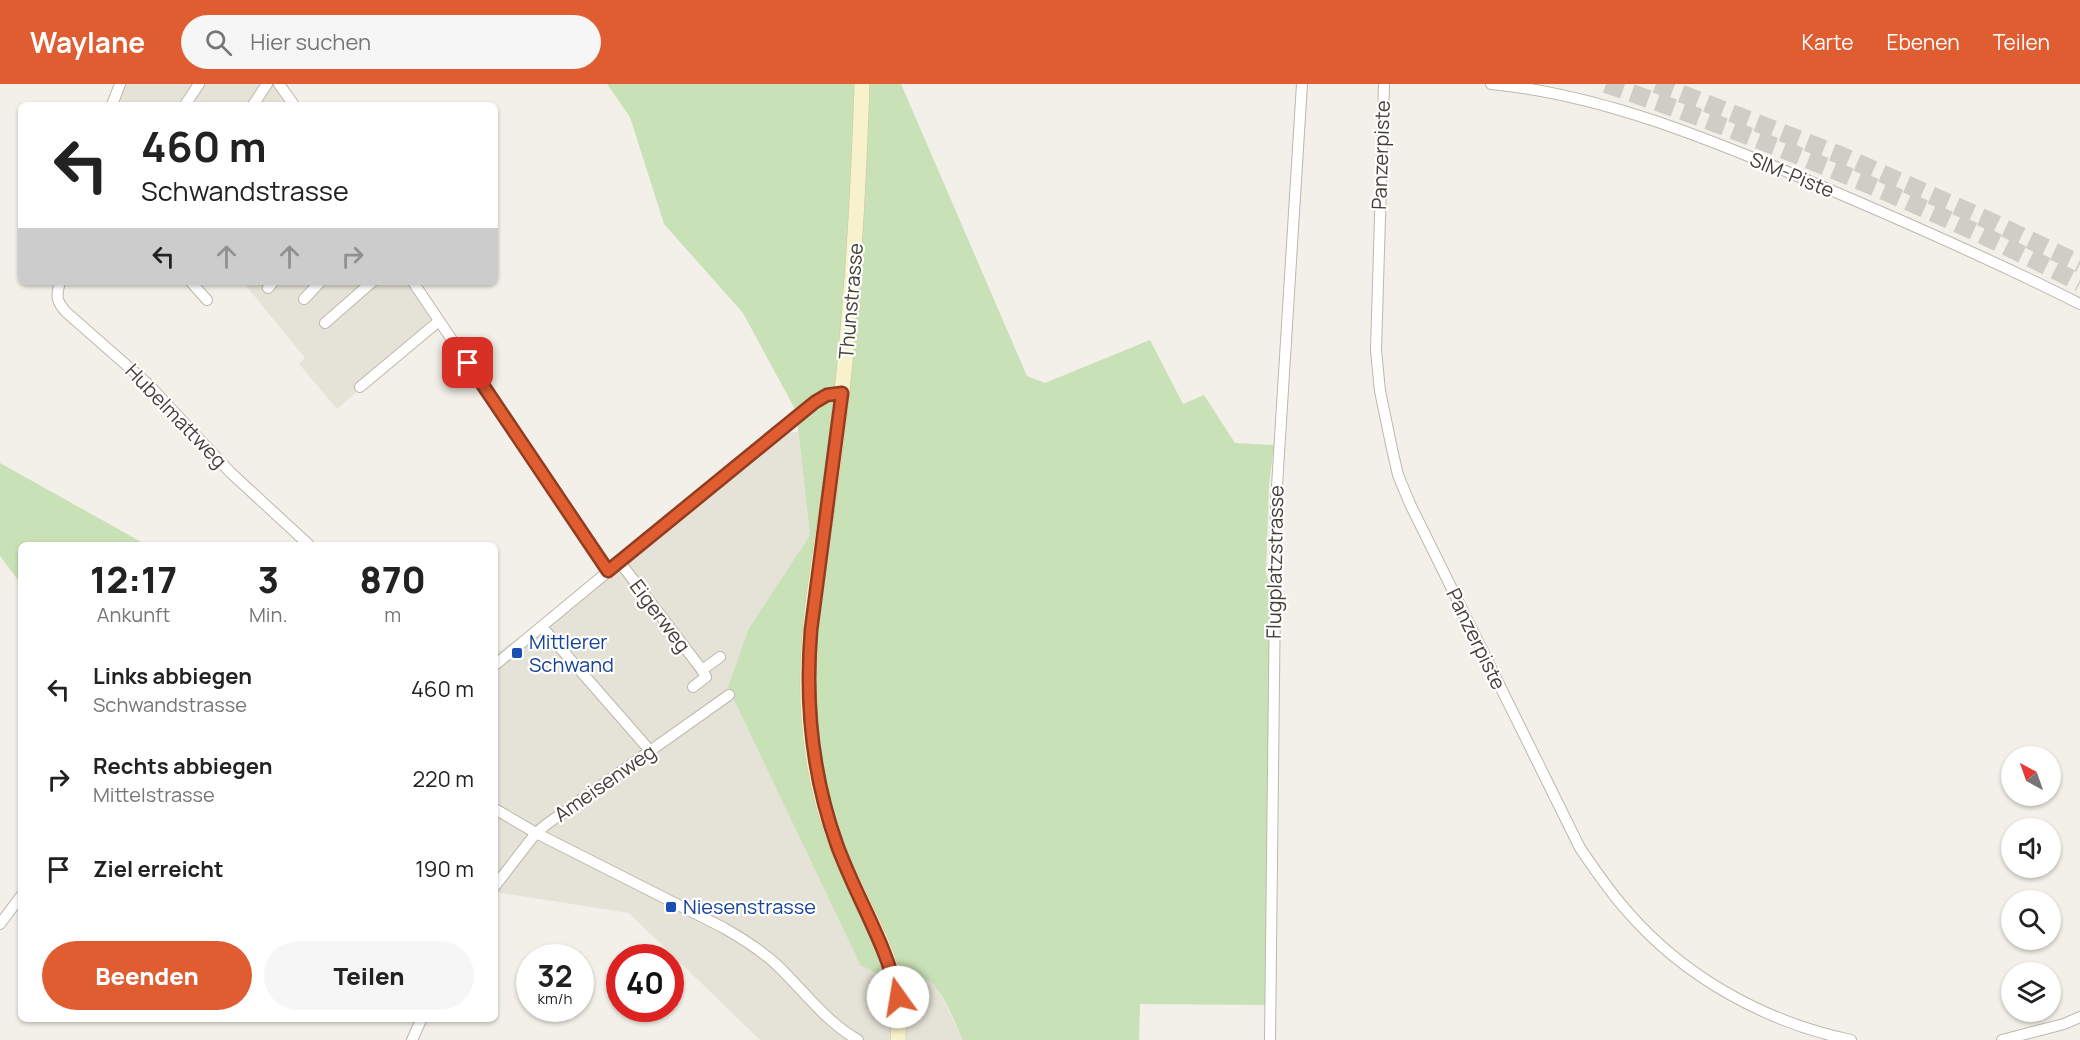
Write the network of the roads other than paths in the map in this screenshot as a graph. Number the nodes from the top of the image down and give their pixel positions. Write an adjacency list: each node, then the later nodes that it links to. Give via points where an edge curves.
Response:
1 (120, 84): 9 (street)
2 (199, 84): 10 (street)
3 (267, 84): 11 (street)
4 (279, 84): 12 (street)
5 (862, 84): 24 (street, Thunstrasse, via 856,236)
6 (1302, 84): 45 (street, Flugplatzstrasse, via 1276,502)
7 (1384, 84): 46 (street, Panzerpiste, via 1377,371 1398,475 1424,533 1580,848 1605,885 1668,952 1724,992 1774,1017)
8 (1491, 84): 20 (street, SIM-Piste, via 1595,104 1735,151 1932,234)
9 (113, 102)
10 (187, 102)
11 (255, 102)
12 (292, 102)
13 (59, 285): 25 (street, Hubelmattweg, via 57,301 66,312 150,385 230,472)
14 (194, 285): 19 (street)
15 (317, 285): 18 (street)
16 (369, 285): 22 (street)
17 (415, 285): 21 (street)
18 (304, 299)
19 (207, 300)
20 (2080, 304)
21 (440, 321): 23 (street); 27 (street)
22 (325, 323)
23 (360, 387)
24 (842, 393): 26 (street, via 815,402); 44 (street, Thunstrasse, via 811,630 809,718 819,783 837,844 893,977 898,997)
25 (306, 542)
26 (619, 561): 27 (street); 31 (street, Eigerweg)
27 (608, 571): 28 (street)
28 (542, 627): 30 (street); 34 (street)
29 (720, 657): 31 (street, Eigerweg)
30 (498, 663)
31 (702, 670): 32 (street, Eigerweg, via 706,677)
32 (693, 687)
33 (729, 695): 36 (street, Ameisenweg)
34 (646, 746)
35 (498, 811): 36 (street)
36 (536, 833): 37 (street, Ameisenweg); 43 (street, via 753,946 826,1016)
37 (498, 882)
38 (18, 900): 39 (street)
39 (0, 924)
40 (2080, 1017): 47 (street)
41 (420, 1022): 42 (street)
42 (412, 1040)
43 (858, 1040)
44 (898, 1040)
45 (1270, 1040)
46 (1851, 1040)
47 (2002, 1040)

